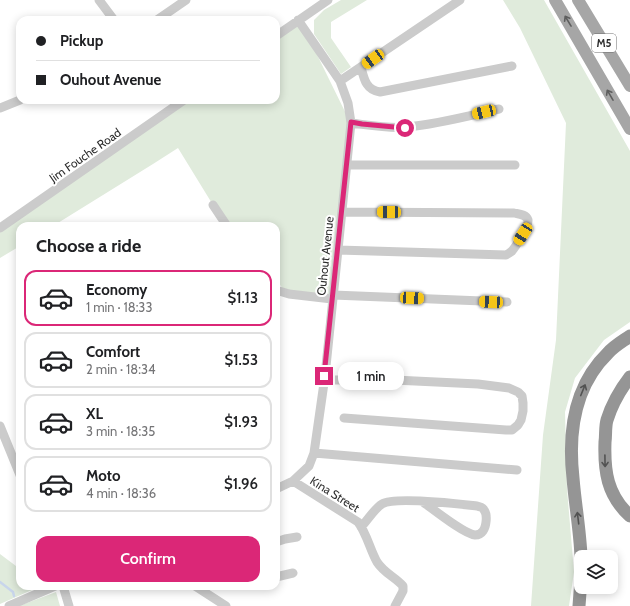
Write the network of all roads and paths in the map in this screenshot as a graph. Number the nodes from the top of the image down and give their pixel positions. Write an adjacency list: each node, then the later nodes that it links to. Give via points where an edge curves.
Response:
1 (99, 0): 7 (street)
2 (186, 0): 8 (street)
3 (328, 0): 9 (street)
4 (460, 0): 12 (street)
5 (555, 0): 20 (main road, M5, one-way to 5)
6 (578, 0): 14 (main road, M5)
7 (111, 16)
8 (163, 16)
9 (298, 20): 10 (street); 13 (street, Ouhout Avenue)
10 (280, 33)
11 (512, 66): 12 (street, via 380,92 370,88)
12 (361, 67): 13 (street)
13 (340, 81): 19 (street, Ouhout Avenue, via 348,103)
14 (630, 86)
15 (16, 102): 17 (street)
16 (178, 104): 26 (street, Jim Fouche Road)
17 (0, 108)
18 (499, 109): 19 (street, via 405,128)
19 (351, 122): 21 (street, Ouhout Avenue)
20 (630, 129)
21 (347, 165): 22 (street); 24 (street, Ouhout Avenue)
22 (515, 165)
23 (213, 205): 25 (street)
24 (342, 212): 27 (street, Ouhout Avenue); 27 (street, via 514,213 525,216 528,222 513,250 506,254)
25 (225, 222)
26 (0, 228)
27 (338, 250): 29 (street, Ouhout Avenue)
28 (280, 291): 29 (street)
29 (332, 297): 30 (street); 33 (street, Ouhout Avenue)
30 (507, 302)
31 (630, 336): 46 (highway, one-way to 31, via 571,456 574,415 585,384 595,368 608,352)
32 (630, 376): 42 (highway, one-way to 42, via 621,388 606,422 605,447 607,480 613,494)
33 (324, 380): 34 (street, via 394,380 489,385 518,392 523,403 521,420 512,430); 36 (street, Ouhout Avenue)
34 (344, 418)
35 (0, 426): 37 (street)
36 (314, 454): 38 (street); 39 (street, Ouhout Avenue, via 309,466)
37 (16, 464)
38 (517, 470)
39 (293, 481): 40 (street, Ouhout Avenue); 43 (street, Kina Street, via 354,519)
40 (280, 487)
41 (423, 502): 41 (street, via 481,507 486,512 483,531 476,535 464,531); 43 (street, via 390,501 377,509)
42 (630, 516)
43 (361, 527): 56 (street, Kina Street, via 377,562 404,588)
44 (297, 537): 45 (street)
45 (280, 541)
46 (580, 550)
47 (292, 573): 48 (street)
48 (280, 577)
49 (46, 590): 53 (street)
50 (64, 590): 54 (street)
51 (201, 590): 55 (street)
52 (579, 594): 57 (highway)
53 (8, 606)
54 (69, 606)
55 (226, 606)
56 (395, 606)
57 (578, 606)

